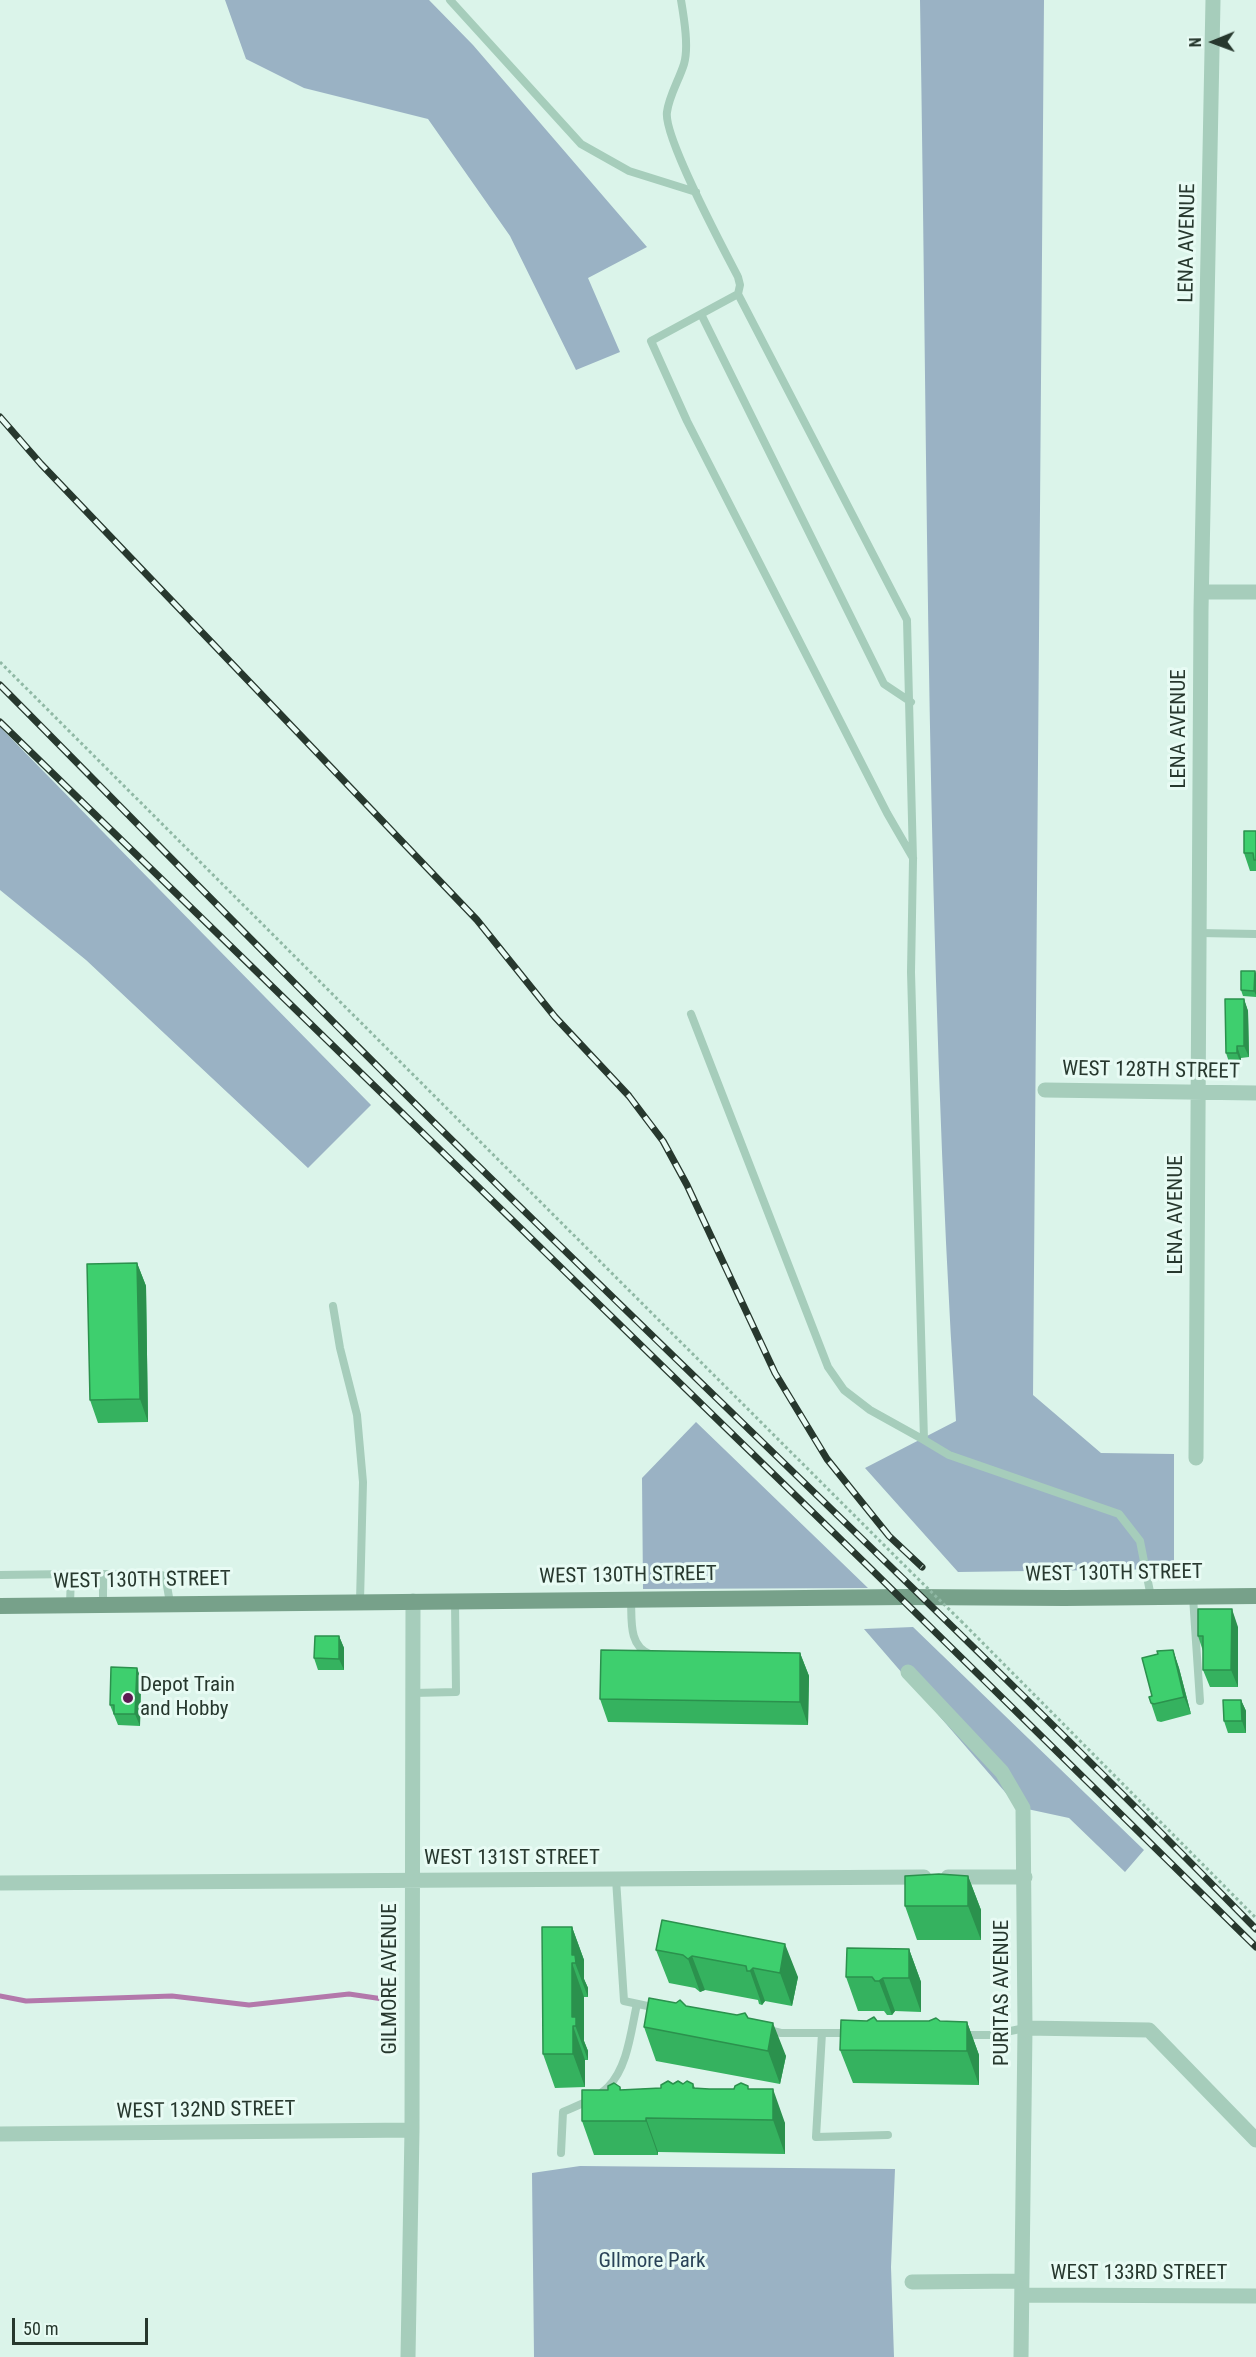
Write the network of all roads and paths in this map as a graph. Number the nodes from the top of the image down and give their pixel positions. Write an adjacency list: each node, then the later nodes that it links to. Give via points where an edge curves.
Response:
1 (450, 0): 4 (lane, via 581,144 629,171)
2 (681, 0): 4 (lane, via 685,61 666,114 672,138)
3 (1213, 0): 7 (street, LENA AVENUE)
4 (696, 192): 5 (lane, via 738,277)
5 (738, 294): 6 (lane); 10 (lane, via 907,620)
6 (701, 314): 10 (lane, via 884,684); 11 (lane, via 651,341 687,421)
7 (1202, 592): 8 (street); 12 (street, LENA AVENUE)
8 (1256, 592)
9 (0, 662): 43 (path, bridge)
10 (911, 702): 11 (lane)
11 (913, 860): 19 (lane, via 911,972)
12 (1199, 933): 13 (lane); 16 (street, LENA AVENUE)
13 (1256, 934)
14 (691, 1014): 19 (lane, via 828,1367 844,1390 870,1410)
15 (1045, 1090): 16 (street, WEST 128TH STREET)
16 (1199, 1093): 17 (street, WEST 128TH STREET); 20 (street, LENA AVENUE)
17 (1256, 1093)
18 (333, 1306): 30 (lane, via 357,1415 363,1482)
19 (924, 1440): 26 (lane, via 949,1455 1119,1514 1140,1541)
20 (1196, 1458)
21 (71, 1574): 22 (lane); 23 (lane); 34 (lane)
22 (103, 1574): 31 (lane, via 162,1575); 32 (lane)
23 (0, 1575)
24 (1192, 1596): 25 (main road, WEST 130TH STREET); 26 (main road, WEST 130TH STREET); 38 (lane)
25 (1256, 1596)
26 (1151, 1597): 27 (main road, WEST 130TH STREET)
27 (631, 1599): 29 (main road, WEST 130TH STREET); 35 (lane, via 637,1645 649,1654)
28 (413, 1600): 29 (main road, WEST 130TH STREET); 30 (main road, WEST 130TH STREET); 37 (street, GILMORE AVENUE)
29 (455, 1600): 37 (lane, via 456,1692)
30 (360, 1601): 31 (main road, WEST 130TH STREET)
31 (170, 1603): 32 (main road, WEST 130TH STREET)
32 (103, 1604): 34 (main road, WEST 130TH STREET)
33 (0, 1605): 34 (main road, WEST 130TH STREET)
34 (70, 1605)
35 (661, 1654)
36 (908, 1672): 39 (street, PURITAS AVENUE, via 1002,1772 1023,1808)
37 (413, 1693): 41 (street, GILMORE AVENUE)
38 (1200, 1701)
39 (1025, 1877): 40 (street, WEST 131ST STREET); 47 (street, PURITAS AVENUE)
40 (616, 1879): 41 (street, WEST 131ST STREET); 44 (lane, via 624,2001)
41 (412, 1881): 42 (street, WEST 131ST STREET); 51 (street, GILMORE AVENUE)
42 (0, 1883)
43 (1256, 1918)
44 (637, 2004): 45 (lane); 55 (lane, via 623,2059 609,2086 594,2098 563,2112)
45 (670, 2010)
46 (759, 2028): 48 (lane, via 781,2033)
47 (1024, 2028): 50 (lane, via 991,2035); 54 (street, via 1149,2030); 57 (street, PURITAS AVENUE)
48 (822, 2033): 49 (lane); 53 (lane, via 816,2137)
49 (856, 2033)
50 (957, 2035)
51 (412, 2130): 52 (street, WEST 132ND STREET); 59 (street, GILMORE AVENUE)
52 (0, 2134)
53 (888, 2135)
54 (1256, 2140)
55 (561, 2153)
56 (912, 2282): 57 (street, WEST 133RD STREET)
57 (1022, 2288): 58 (street, WEST 133RD STREET); 60 (street, PURITAS AVENUE)
58 (1256, 2296)
59 (408, 2357)
60 (1021, 2357)

